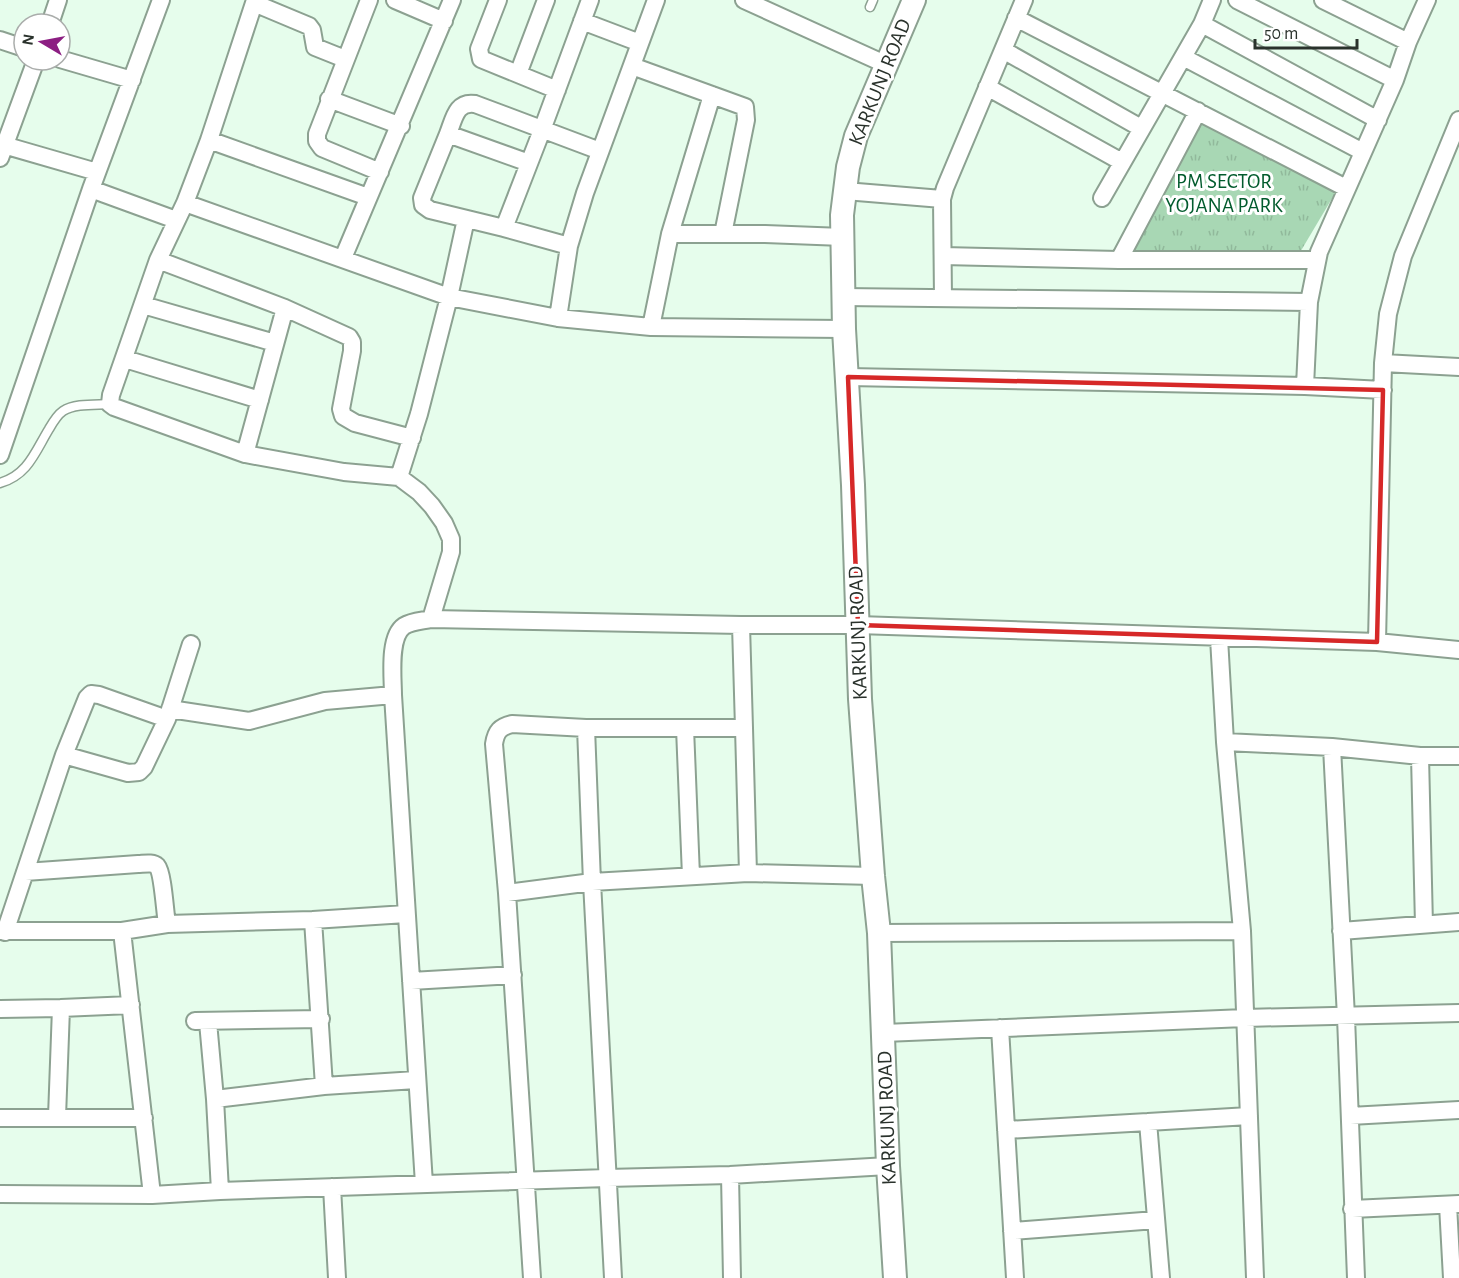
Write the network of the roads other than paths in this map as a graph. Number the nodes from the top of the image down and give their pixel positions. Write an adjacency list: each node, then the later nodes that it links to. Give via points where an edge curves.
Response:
1 (161, 0): 31 (street)
2 (369, 0): 25 (street)
3 (395, 0): 18 (street)
4 (452, 0): 18 (street)
5 (498, 0): 30 (street, via 479,56)
6 (546, 0): 30 (street)
7 (590, 0): 19 (street)
8 (656, 0): 22 (street)
9 (914, 0): 27 (street, KARKUNJ ROAD)
10 (1024, 0): 17 (street)
11 (1212, 0): 20 (street)
12 (1237, 0): 32 (street)
13 (1323, 0): 21 (street)
14 (1427, 0): 21 (street)
15 (255, 2): 25 (street, via 309,26 315,47); 45 (street)
16 (753, 2): 27 (street)
17 (1016, 18): 23 (street); 35 (street)
18 (444, 21): 41 (street)
19 (582, 21): 22 (street); 34 (street)
20 (1202, 24): 24 (street); 39 (street)
21 (1408, 42): 32 (street)
22 (640, 43): 28 (street)
23 (1003, 50): 33 (street); 42 (street)
24 (1183, 57): 35 (street); 48 (street)
25 (345, 59): 37 (street)
26 (72, 62): 31 (street)
27 (885, 64): 55 (street, KARKUNJ ROAD, via 855,136)
28 (632, 66): 36 (street); 47 (street)
29 (31, 72): 46 (street)
30 (518, 74): 34 (street)
31 (132, 80): 51 (street)
32 (1395, 80): 39 (street)
33 (987, 87): 49 (street); 58 (street)
34 (557, 90): 43 (street)
35 (1163, 93): 38 (street); 42 (street)
36 (712, 95): 63 (street); 64 (street, via 736,102 747,111)
37 (329, 99): 41 (street); 52 (street, via 317,141 322,148)
38 (1198, 111): 53 (street); 70 (street)
39 (1378, 120): 48 (street)
40 (1459, 120): 83 (street, via 1403,256 1388,314)
41 (400, 126): 52 (street)
42 (1141, 128): 49 (street)
43 (542, 130): 44 (street, via 466,103 457,111); 47 (street); 50 (street)
44 (448, 134): 50 (street); 60 (street, via 422,198 423,205)
45 (209, 140): 56 (street); 59 (street)
46 (2, 149): 51 (street)
47 (600, 151): 66 (street)
48 (1363, 152): 53 (street)
49 (1122, 162): 57 (street)
50 (529, 163): 62 (street)
51 (97, 172): 54 (street)
52 (380, 172): 56 (street)
53 (1346, 188): 71 (street)
54 (90, 189): 61 (street); 92 (street)
55 (845, 191): 58 (street); 65 (street, KARKUNJ ROAD)
56 (368, 197): 68 (street)
57 (1101, 198)
58 (942, 199): 67 (street)
59 (185, 203): 61 (street); 68 (street)
60 (466, 219): 62 (street); 72 (street)
61 (176, 220): 69 (street)
62 (504, 228): 66 (street)
63 (670, 234): 64 (street); 79 (street)
64 (723, 234): 65 (street)
65 (843, 237): 73 (street, KARKUNJ ROAD)
66 (569, 246): 78 (street)
67 (943, 256): 70 (street); 74 (street)
68 (343, 258): 72 (street)
69 (158, 260): 76 (street); 77 (street)
70 (1119, 260): 71 (street)
71 (1317, 261): 75 (street)
72 (449, 297): 78 (street); 90 (street)
73 (843, 297): 74 (street); 80 (street, KARKUNJ ROAD)
74 (943, 298): 75 (street)
75 (1309, 302): 86 (street)
76 (143, 304): 81 (street); 82 (street)
77 (285, 308): 81 (street); 90 (street, via 344,333 352,342 343,416)
78 (558, 318): 79 (street)
79 (651, 327): 80 (street)
80 (844, 329): 85 (street, KARKUNJ ROAD)
81 (275, 344): 88 (street)
82 (124, 359): 88 (street); 89 (street)
83 (1383, 363): 84 (street); 87 (street)
84 (1459, 367)
85 (848, 377): 86 (street); 97 (street, KARKUNJ ROAD)
86 (1305, 386): 87 (street)
87 (1383, 390): 99 (street)
88 (260, 400): 91 (street)
89 (110, 404): 91 (street); 94 (lane, via 61,411 24,469 18,476)
90 (412, 438): 93 (street)
91 (245, 454): 93 (street, via 344,472)
92 (0, 455)
93 (399, 477): 95 (street, via 432,506 451,539 452,552)
94 (0, 483)
95 (431, 619): 96 (street); 102 (street, via 411,622 401,628 394,640)
96 (741, 625): 97 (street); 106 (street)
97 (858, 625): 98 (street); 115 (street, KARKUNJ ROAD)
98 (1219, 638): 99 (street); 107 (street)
99 (1377, 642): 101 (street)
100 (191, 644): 103 (street)
101 (1459, 650)
102 (393, 695): 103 (street, via 325,700 249,721); 118 (street)
103 (169, 714): 109 (street, via 139,772); 109 (street, via 91,694)
104 (586, 728): 105 (street); 116 (street); 117 (street, via 512,724 502,726 496,733)
105 (686, 728): 106 (street); 114 (street)
106 (744, 728): 113 (street)
107 (1225, 742): 108 (street); 124 (street)
108 (1332, 747): 110 (street); 125 (street)
109 (64, 755): 112 (street)
110 (1420, 756): 111 (street); 122 (street)
111 (1459, 756)
112 (25, 872): 121 (street, via 156,865); 126 (street)
113 (748, 873): 114 (street); 115 (street)
114 (691, 876): 116 (street)
115 (873, 876): 127 (street, KARKUNJ ROAD)
116 (592, 882): 117 (street); 152 (street)
117 (507, 893): 128 (street)
118 (406, 914): 119 (street); 129 (street)
119 (313, 920): 121 (street); 136 (street)
120 (1459, 922): 122 (street)
121 (167, 924): 123 (street)
122 (1424, 925): 125 (street)
123 (122, 931): 126 (street); 130 (street)
124 (1242, 931): 127 (street); 135 (street)
125 (1341, 931): 134 (street)
126 (2, 932)
127 (879, 933): 138 (street, KARKUNJ ROAD)
128 (513, 975): 129 (street); 153 (street)
129 (411, 981): 139 (street)
130 (131, 1005): 131 (street); 147 (street)
131 (61, 1008): 132 (street); 145 (street)
132 (0, 1009)
133 (1459, 1013): 134 (street)
134 (1346, 1017): 135 (street); 144 (street)
135 (1245, 1018): 137 (street); 143 (street)
136 (321, 1019): 140 (street); 141 (street, via 201,1022)
137 (1000, 1028): 138 (street); 149 (street)
138 (884, 1033): 150 (street, KARKUNJ ROAD)
139 (416, 1080): 140 (street); 154 (street)
140 (324, 1086): 141 (street)
141 (215, 1099): 156 (street)
142 (1459, 1110): 144 (street)
143 (1249, 1116): 148 (street); 170 (street)
144 (1350, 1116): 160 (street)
145 (57, 1117): 146 (street); 147 (street)
146 (0, 1118)
147 (144, 1118): 158 (street)
148 (1148, 1122): 149 (street); 161 (street)
149 (1006, 1130): 162 (street)
150 (888, 1166): 151 (street); 167 (street, KARKUNJ ROAD)
151 (730, 1176): 152 (street); 166 (street)
152 (607, 1178): 153 (street); 165 (street)
153 (525, 1182): 154 (street); 164 (street)
154 (424, 1184): 155 (street)
155 (332, 1187): 156 (street); 163 (street)
156 (220, 1191): 158 (street)
157 (0, 1194): 158 (street)
158 (152, 1195)
159 (1454, 1204): 160 (street); 172 (street)
160 (1352, 1209): 171 (street)
161 (1156, 1220): 162 (street); 169 (street)
162 (1012, 1232): 168 (street)
163 (337, 1278)
164 (532, 1278)
165 (613, 1278)
166 (732, 1278)
167 (895, 1278)
168 (1015, 1278)
169 (1161, 1278)
170 (1256, 1278)
171 (1356, 1278)
172 (1452, 1278)

